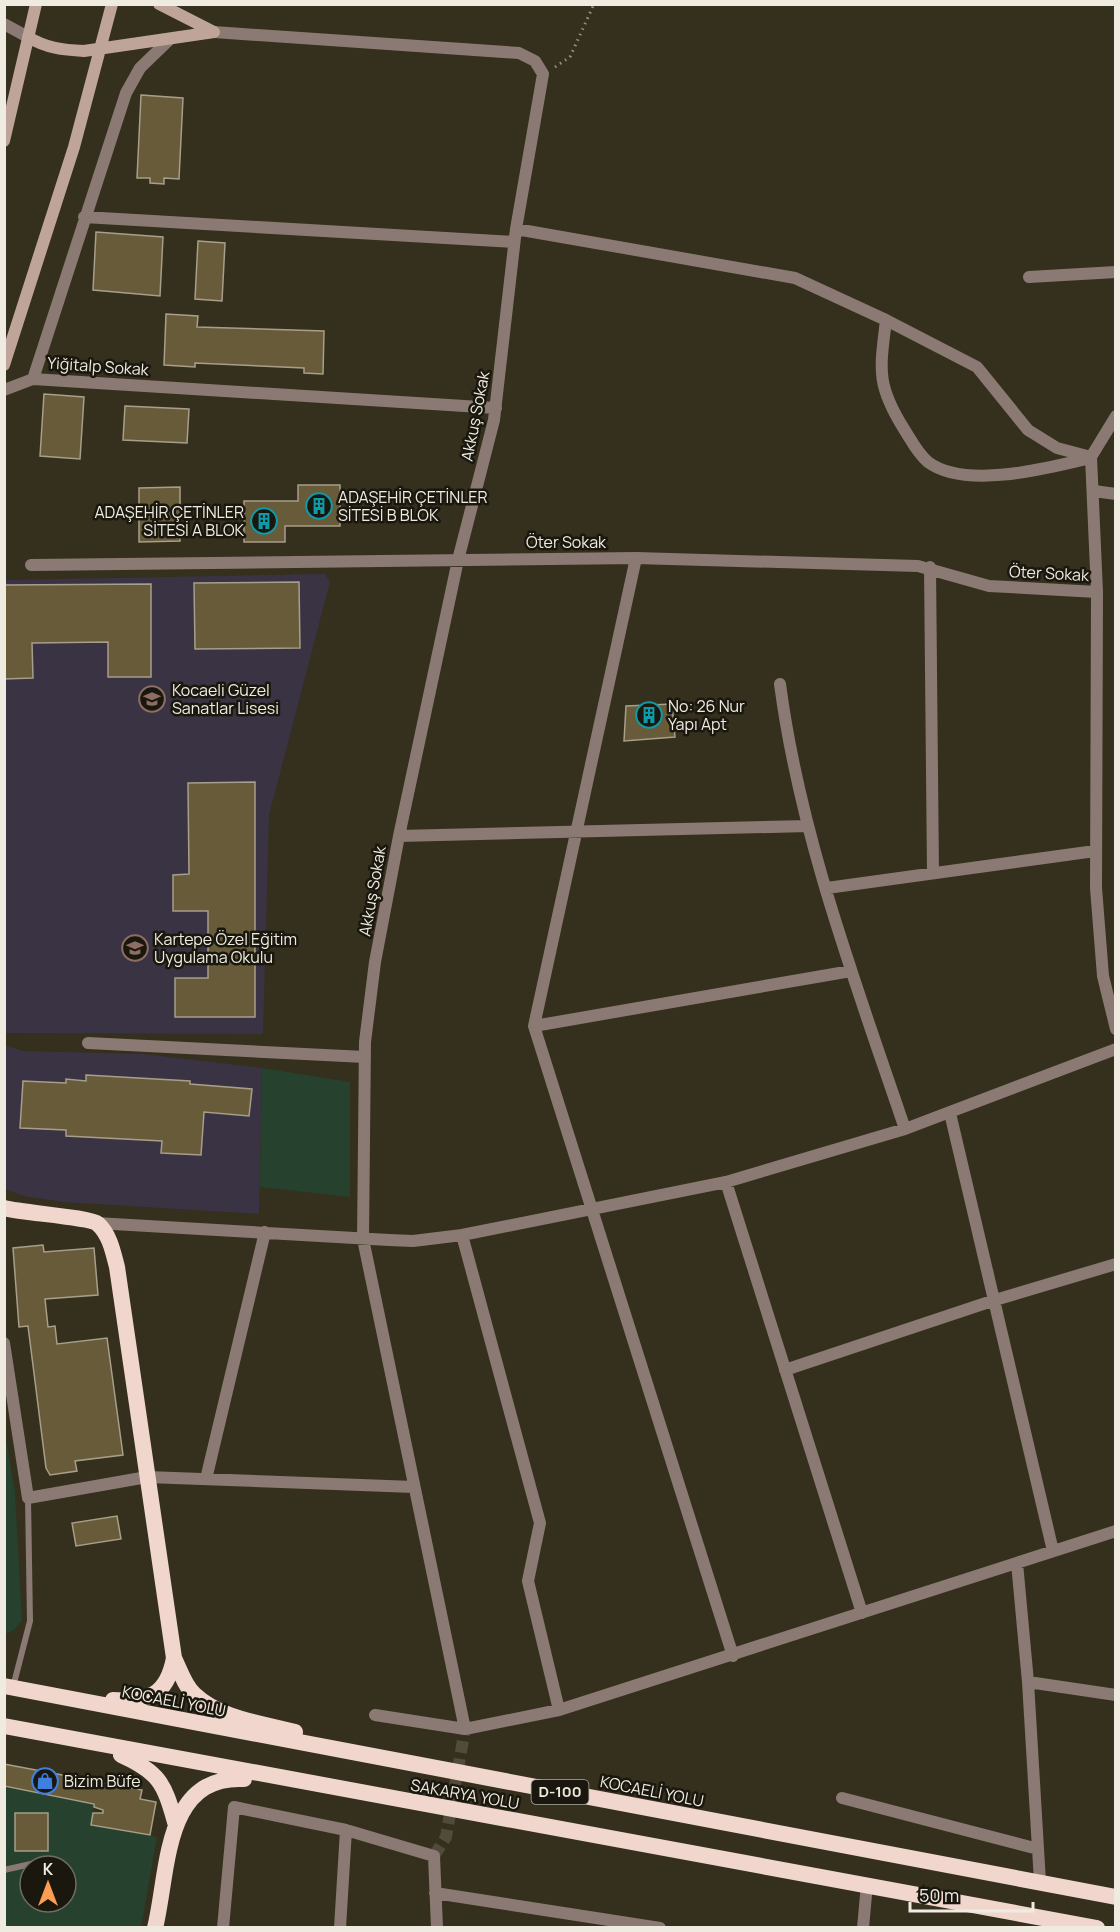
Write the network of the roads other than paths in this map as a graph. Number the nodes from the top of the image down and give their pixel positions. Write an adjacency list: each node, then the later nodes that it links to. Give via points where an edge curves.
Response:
1 (36, 4): 6 (main road)
2 (112, 4): 8 (main road)
3 (159, 4): 5 (main road)
4 (4, 24): 6 (street)
5 (214, 32): 7 (main road); 11 (street, Akkuş Sokak, via 519,53 535,61 543,74)
6 (28, 37): 8 (main road, via 63,51); 9 (main road)
7 (170, 39): 8 (main road); 10 (street, Yiğitalp Sokak, via 140,68 126,93)
8 (101, 48): 16 (main road, via 74,147)
9 (4, 141)
10 (84, 217): 12 (street); 17 (street, Yiğitalp Sokak)
11 (516, 229): 12 (street, Akkuş Sokak); 15 (street, via 795,278)
12 (514, 242): 19 (street, Akkuş Sokak)
13 (1116, 272): 14 (street)
14 (1029, 278)
15 (886, 320): 21 (street, via 977,367 1028,430 1043,441); 21 (street, via 881,379 888,404 929,462 951,471 984,475 1048,468)
16 (4, 365)
17 (33, 379): 18 (street); 19 (street, Yiğitalp Sokak)
18 (4, 390)
19 (496, 408): 25 (street, Akkuş Sokak)
20 (1116, 416): 21 (street)
21 (1091, 457): 22 (street)
22 (1094, 491): 23 (street); 28 (street)
23 (1116, 494)
24 (636, 558): 25 (street, Öter Sokak); 27 (street, Öter Sokak); 31 (street)
25 (458, 560): 26 (street, Öter Sokak); 32 (street, Akkuş Sokak)
26 (31, 565)
27 (930, 567): 28 (street, Öter Sokak, via 972,584); 34 (street)
28 (1097, 592): 33 (street)
29 (780, 684): 30 (street)
30 (808, 826): 31 (street); 35 (street)
31 (576, 831): 32 (street); 38 (street)
32 (399, 836): 42 (street, Akkuş Sokak, via 370,996)
33 (1095, 851): 34 (street); 37 (street, via 1099,941)
34 (933, 873): 35 (street)
35 (827, 888): 36 (street)
36 (851, 971): 38 (street); 44 (street)
37 (1111, 991): 39 (street)
38 (534, 1026): 47 (street)
39 (1116, 1029)
40 (88, 1043): 42 (street)
41 (1116, 1049): 43 (street)
42 (365, 1057): 51 (street, Akkuş Sokak)
43 (950, 1113): 44 (street); 53 (street)
44 (905, 1129): 45 (street)
45 (726, 1182): 47 (street); 55 (street)
46 (4, 1208): 48 (highway)
47 (591, 1210): 50 (street); 64 (street)
48 (96, 1223): 49 (street); 56 (highway, via 109,1240 117,1267)
49 (265, 1232): 51 (street); 57 (street)
50 (462, 1235): 51 (street, via 413,1241); 70 (street, via 540,1523 528,1581)
51 (363, 1239): 58 (street, Akkuş Sokak)
52 (1116, 1264): 53 (street)
53 (995, 1300): 55 (street); 61 (street)
54 (4, 1343): 59 (street)
55 (785, 1370): 63 (street)
56 (147, 1477): 57 (street); 59 (street); 65 (highway)
57 (206, 1479): 58 (street)
58 (414, 1487): 73 (street, Akkuş Sokak)
59 (28, 1498): 67 (lane, via 30,1621)
60 (1116, 1531): 61 (street)
61 (1053, 1551): 62 (street)
62 (1017, 1563): 63 (street); 66 (street)
63 (862, 1613): 64 (street)
64 (733, 1656): 70 (street)
65 (174, 1658): 68 (highway, via 171,1677 152,1696 126,1701); 75 (highway, via 194,1694 224,1713)
66 (1028, 1682): 69 (street); 80 (street)
67 (9, 1687): 68 (highway, KOCAELİ YOLU / D-100)
68 (50, 1695): 75 (highway, KOCAELİ YOLU / D-100)
69 (1116, 1695)
70 (559, 1710): 73 (street)
71 (375, 1715): 73 (street)
72 (4, 1726): 74 (highway, SAKARYA YOLU / D-100)
73 (465, 1729)
74 (91, 1743): 76 (highway, SAKARYA YOLU / D-100); 78 (highway, via 149,1769 167,1791)
75 (432, 1767): 81 (highway, KOCAELİ YOLU / D-100)
76 (298, 1782): 78 (highway, via 228,1778 216,1781 194,1796); 82 (highway, SAKARYA YOLU / D-100)
77 (842, 1798): 80 (street)
78 (175, 1822): 86 (highway)
79 (346, 1830): 83 (street, via 434,1856); 87 (street, via 234,1808); 88 (street)
80 (1038, 1849): 81 (street)
81 (1041, 1882): 84 (highway, KOCAELİ YOLU / D-100)
82 (867, 1884): 85 (highway, SAKARYA YOLU / D-100); 91 (street)
83 (435, 1893): 89 (street); 90 (street)
84 (1116, 1897)
85 (1050, 1923): 92 (highway, SAKARYA YOLU / D-100)
86 (155, 1928)
87 (223, 1928)
88 (340, 1928)
89 (437, 1928)
90 (660, 1928)
91 (862, 1928)
92 (1097, 1928)

